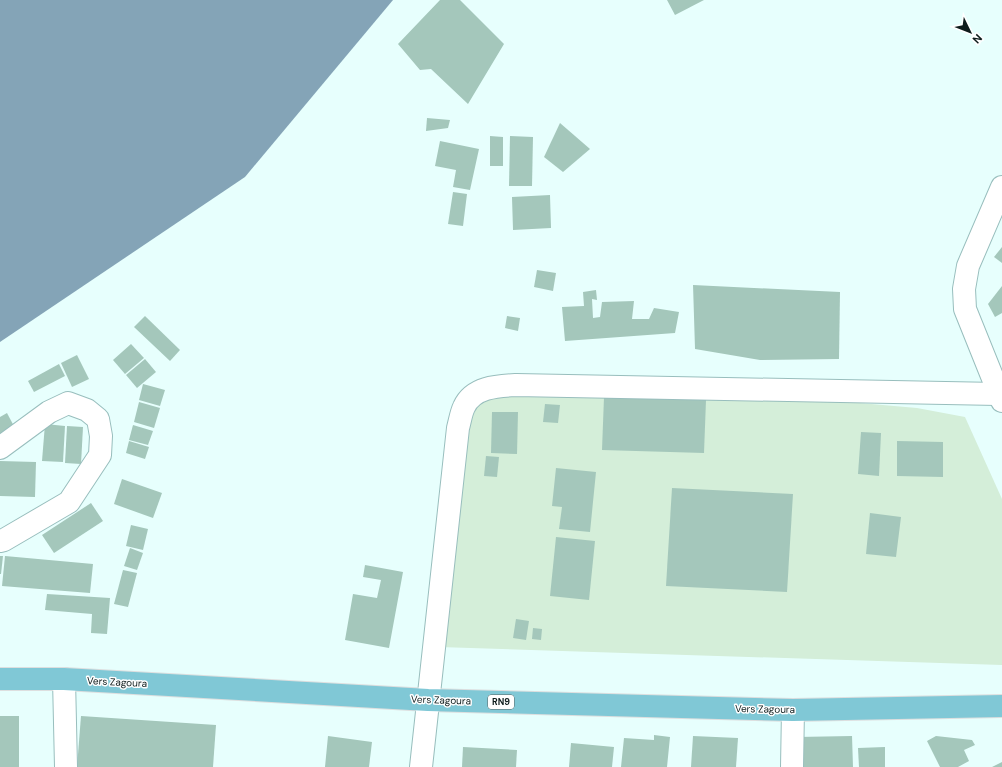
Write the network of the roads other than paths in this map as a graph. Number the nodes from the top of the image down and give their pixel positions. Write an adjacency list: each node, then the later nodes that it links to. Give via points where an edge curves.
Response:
1 (1002, 186): 2 (street, via 968,266 964,289 965,309)
2 (1000, 398): 7 (street, via 516,385 492,386 476,393 465,406 458,428)
3 (0, 448): 4 (street, via 49,412 68,403 87,410 98,419 101,436 100,455 69,502)
4 (0, 542)
5 (0, 679): 6 (main road, Vers Zagoura / RN9)
6 (64, 680): 7 (main road, Vers Zagoura / RN9); 10 (street)
7 (428, 700): 9 (main road, Vers Zagoura / RN9); 11 (street)
8 (1002, 706): 9 (main road, Vers Zagoura / RN9)
9 (793, 710): 12 (street)
10 (66, 767)
11 (421, 767)
12 (792, 767)

